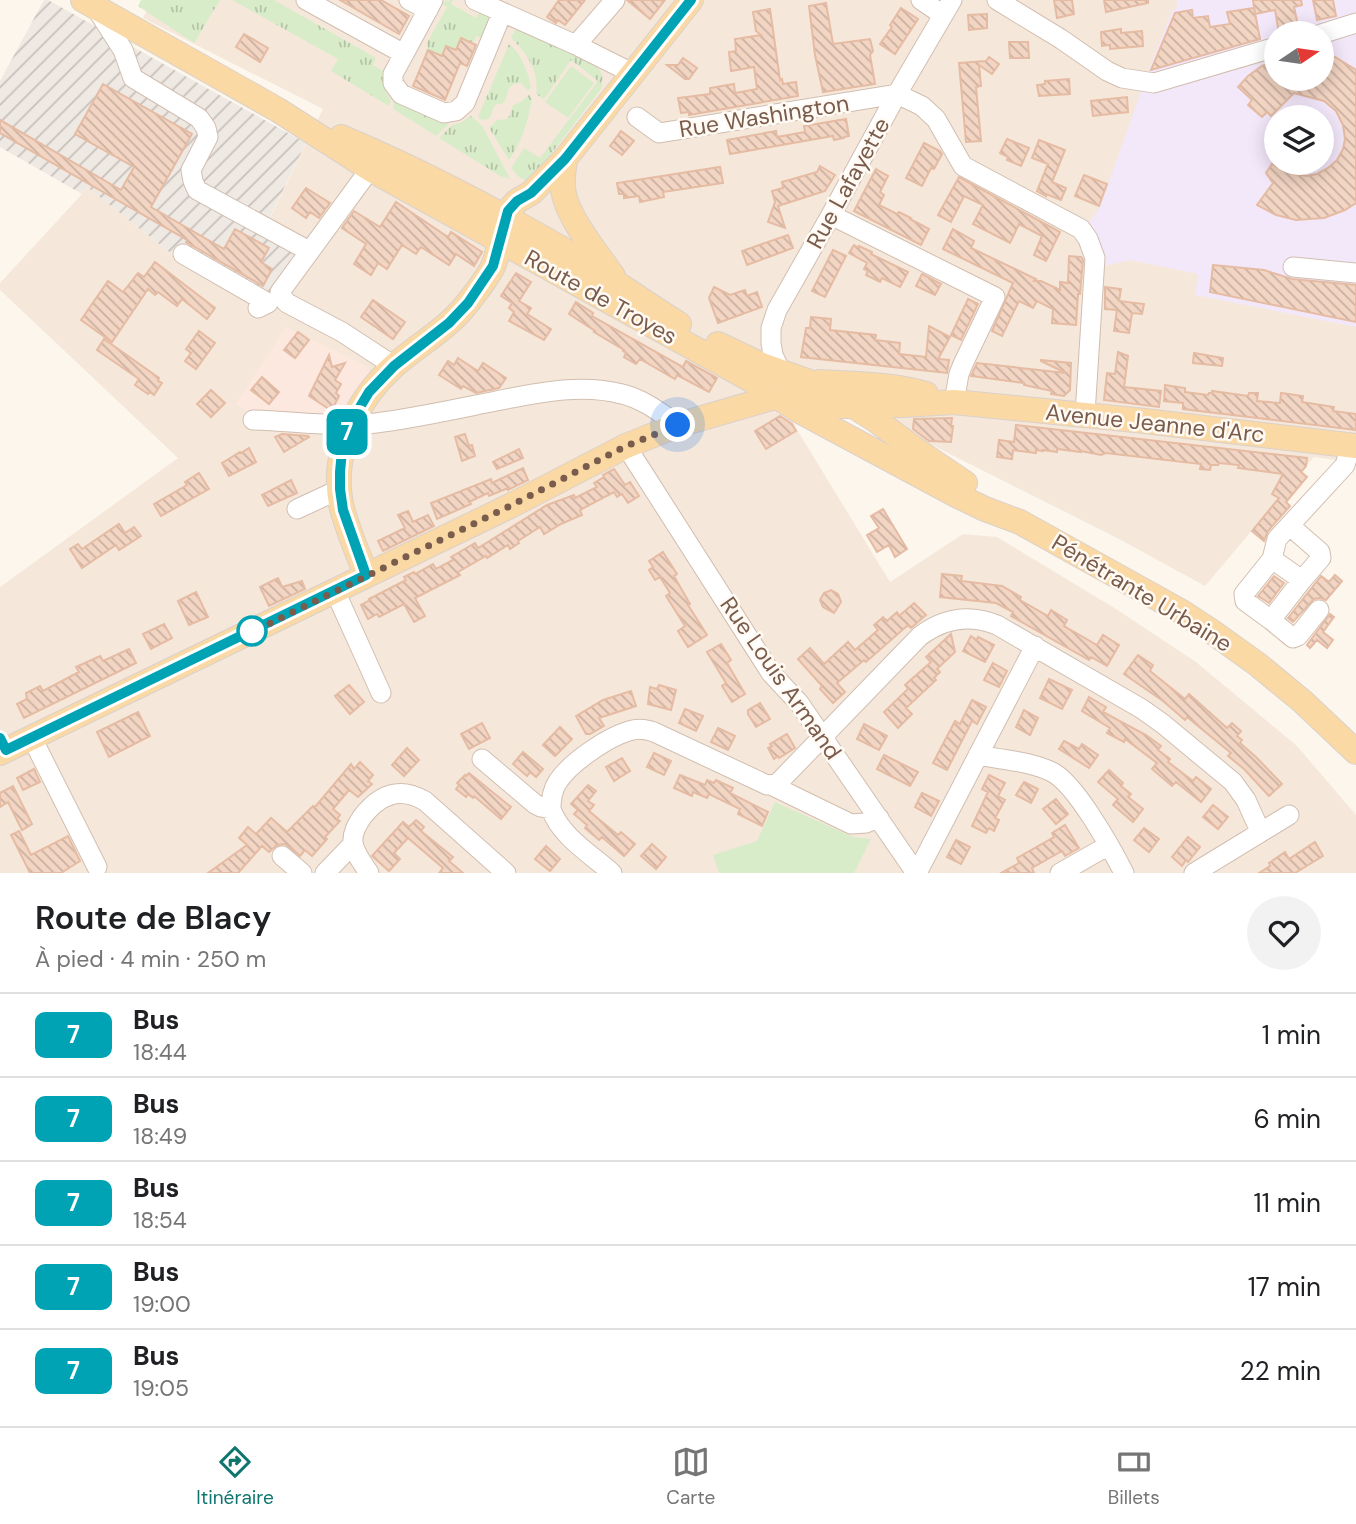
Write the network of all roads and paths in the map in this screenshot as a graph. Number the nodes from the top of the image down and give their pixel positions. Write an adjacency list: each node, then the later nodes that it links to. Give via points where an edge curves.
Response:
1 (306, 0): 16 (street)
2 (409, 0): 9 (street)
3 (475, 0): 11 (street)
4 (615, 0): 14 (street)
5 (691, 0): 17 (main road)
6 (921, 0): 10 (street)
7 (1000, 0): 15 (street, via 1122,78 1154,83)
8 (89, 3): 19 (main road, Route de Troyes); 28 (street, via 123,50 133,78 199,118 206,128 208,137 191,170 197,190)
9 (430, 5): 16 (street)
10 (948, 8): 18 (street, Rue Lafayette)
11 (502, 13): 14 (street); 16 (street, via 465,103 456,111 444,113 401,94 393,74)
12 (1356, 23): 13 (street)
13 (1334, 30)
14 (576, 44): 17 (street)
15 (1264, 51)
16 (404, 54)
17 (634, 74): 21 (main road)
18 (897, 94): 20 (street, Rue Washington, via 659,133); 25 (street, Rue Lafayette); 42 (street, via 936,119 963,166 1082,229 1088,239 1095,258)
19 (278, 110): 22 (main road, Route de Troyes); 26 (main road, Route de Troyes, via 379,153)
20 (637, 117)
21 (565, 159): 23 (main road); 24 (main road, via 563,189)
22 (370, 169): 26 (main road, Route de Troyes); 28 (street)
23 (531, 193): 24 (main road, via 550,193); 26 (main road, via 508,211)
24 (570, 210): 27 (main road, via 570,237); 34 (main road)
25 (831, 215): 37 (street, Rue Lafayette, via 771,328 773,355); 40 (street, via 995,297 963,364)
26 (502, 229): 27 (main road); 30 (main road, Route de Troyes); 31 (main road)
27 (563, 250): 30 (main road, via 553,257); 34 (main road)
28 (309, 251): 35 (street)
29 (183, 254): 35 (street)
30 (532, 259): 31 (main road); 39 (main road, Route de Troyes)
31 (493, 266): 36 (main road, via 459,314)
32 (1293, 267): 33 (street)
33 (1356, 273)
34 (617, 283): 37 (main road, via 712,342)
35 (269, 302): 36 (street, via 286,303)
36 (394, 366): 45 (main road, via 369,392)
37 (781, 372): 38 (main road)
38 (855, 395): 39 (main road, via 818,405); 40 (main road, Avenue Jeanne d'Arc, via 916,391); 41 (main road, Avenue Jeanne d'Arc); 46 (main road)
39 (781, 397): 44 (main road); 51 (main road, via 956,495)
40 (954, 401): 41 (main road, Avenue Jeanne d'Arc); 42 (main road, Avenue Jeanne d'Arc)
41 (903, 405): 46 (main road)
42 (1085, 415): 47 (main road, Avenue Jeanne d'Arc)
43 (253, 420): 45 (street)
44 (678, 425): 45 (street, via 624,394 568,389); 48 (main road)
45 (350, 426): 49 (main road, via 342,451)
46 (894, 433): 51 (main road)
47 (1353, 445): 52 (street, via 1345,465)
48 (626, 446): 54 (main road); 61 (street, Rue Louis Armand, via 771,673)
49 (340, 489): 50 (street); 54 (main road)
50 (297, 509)
51 (1020, 522): 64 (main road, Pénétrante Urbaine, via 1211,631 1302,701)
52 (1290, 526): 53 (street, via 1277,539); 55 (street, via 1320,552 1321,558)
53 (1272, 559): 55 (street); 58 (street, via 1244,594 1245,601)
54 (366, 575): 56 (main road)
55 (1302, 580): 58 (street)
56 (335, 591): 60 (street); 62 (main road)
57 (1319, 610): 58 (street, via 1293,638)
58 (1271, 620)
59 (1035, 646): 61 (street, via 988,621 939,623 920,636); 65 (street); 71 (street, via 1173,732 1233,782)
60 (381, 693)
61 (822, 736): 67 (street, via 782,780); 70 (street, Rue Louis Armand)
62 (32, 737): 63 (main road); 75 (street)
63 (2, 747)
64 (1356, 752)
65 (978, 755): 73 (street, via 1037,766 1059,776); 81 (street)
66 (482, 759): 68 (street, via 535,804)
67 (771, 785): 68 (street, via 639,729 619,735 573,764 556,783); 70 (street, via 851,824)
68 (551, 809): 80 (street, via 563,831)
69 (1289, 815): 71 (street)
70 (879, 818): 81 (street, Rue Louis Armand)
71 (1260, 831): 84 (street)
72 (353, 844): 77 (street); 78 (street); 79 (street, via 356,825 376,802 394,793 406,794 425,801)
73 (1109, 845): 82 (street); 83 (street)
74 (282, 856): 76 (street)
75 (97, 867)
76 (302, 873)
77 (326, 873)
78 (369, 873)
79 (506, 873)
80 (612, 873)
81 (917, 873)
82 (1060, 873)
83 (1124, 873)
84 (1194, 873)

